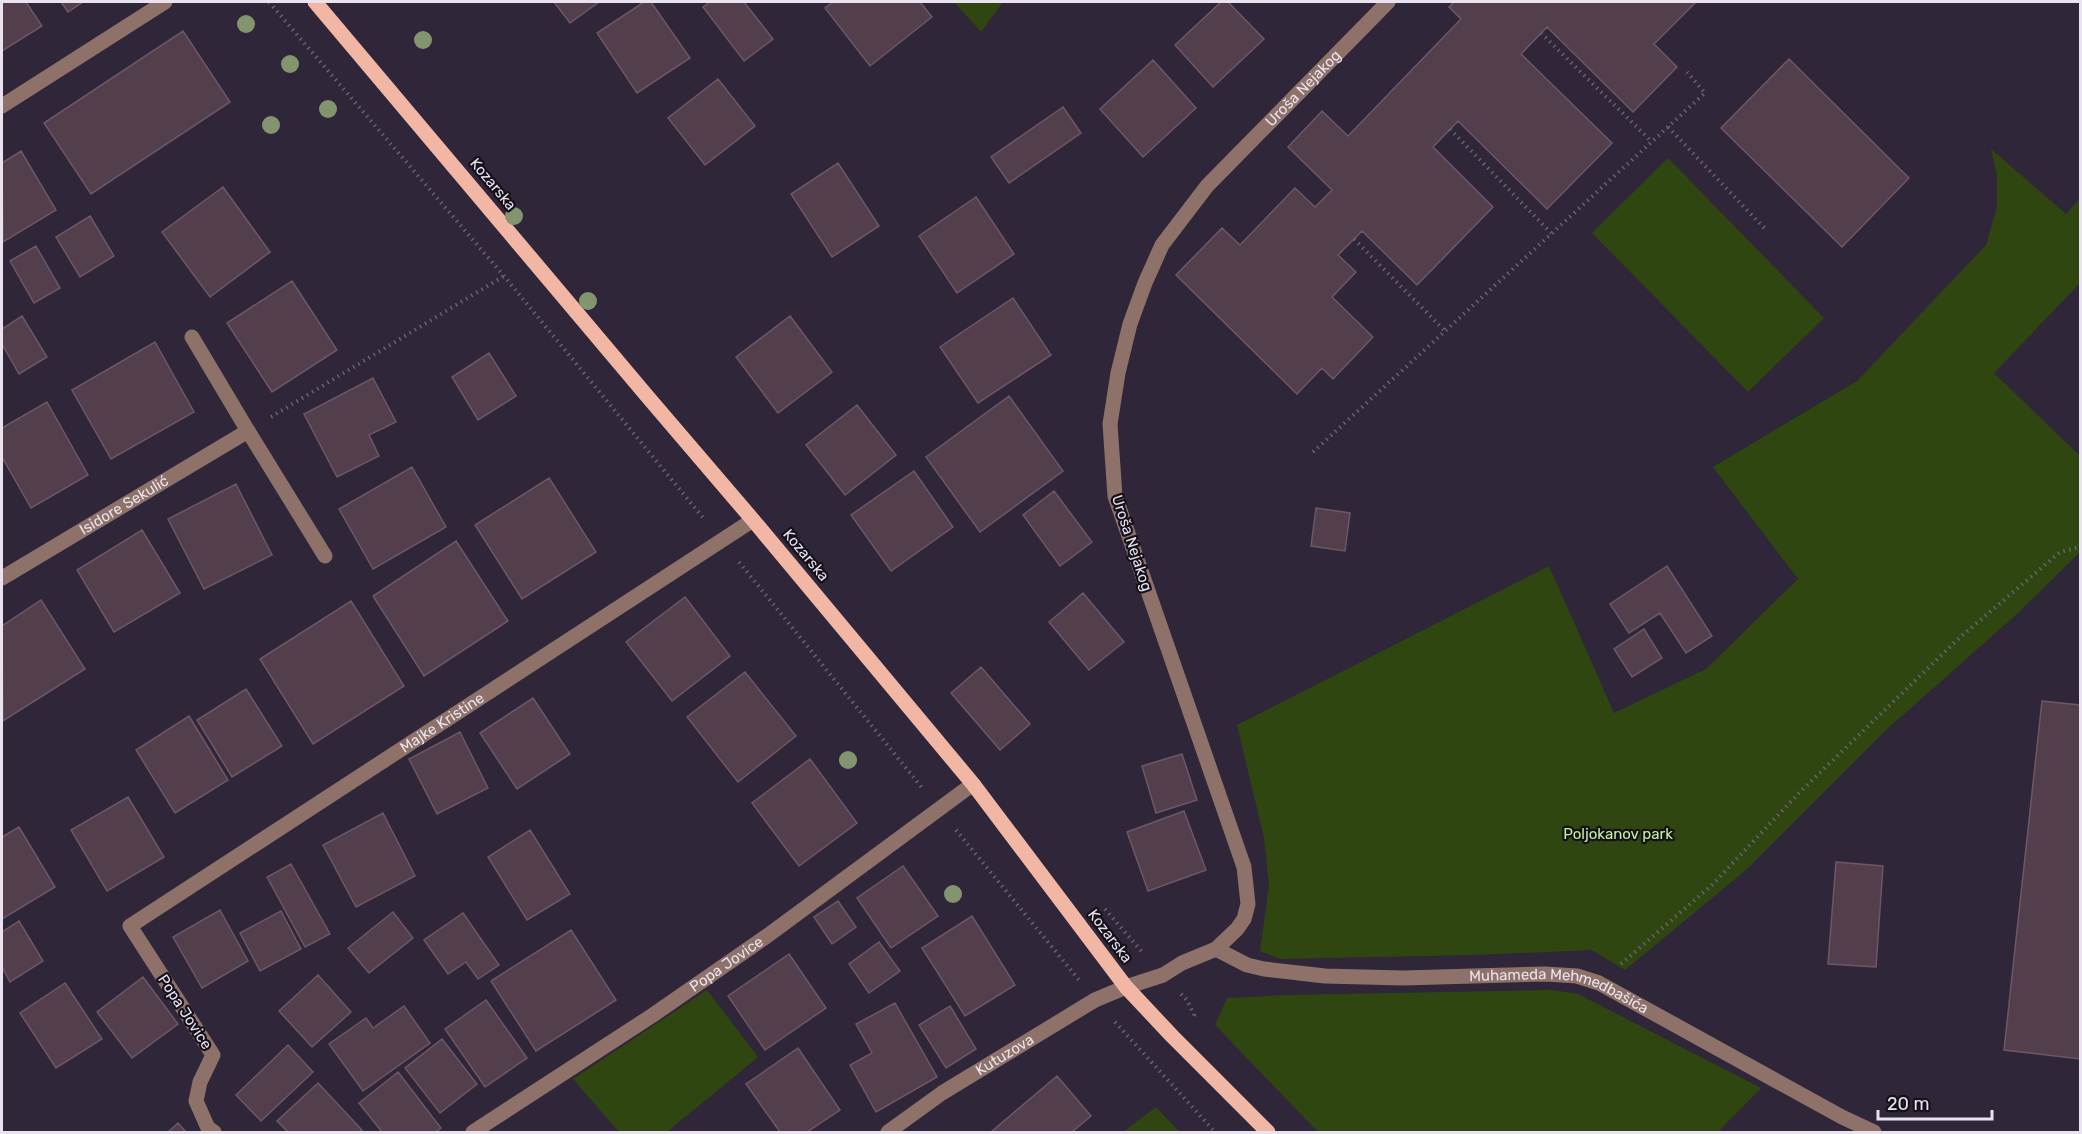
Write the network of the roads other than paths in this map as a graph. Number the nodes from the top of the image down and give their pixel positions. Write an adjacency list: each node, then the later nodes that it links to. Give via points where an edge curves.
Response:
1 (165, 2): 4 (street)
2 (315, 2): 7 (main road, Kozarska)
3 (1388, 2): 12 (street, Uroša Nejakog, via 1207,186 1162,245 1133,316 1118,373 1110,424 1115,496 1244,867 1248,904 1244,919)
4 (2, 106)
5 (192, 338): 6 (street)
6 (248, 431): 8 (street); 9 (street, Isidore Sekulić)
7 (753, 519): 10 (main road, Kozarska); 11 (street, Majke Kristine)
8 (325, 556)
9 (2, 578)
10 (973, 784): 13 (main road, Kozarska); 15 (street, Popa Jovice, via 653,1016)
11 (130, 926): 14 (street, Popa Jovice, via 213,1055 196,1101 207,1128)
12 (1216, 949): 13 (street, Uroša Nejakog, via 1163,975); 18 (street, Muhameda Mehmedbašića, via 1247,965 1325,976 1577,976 1599,983)
13 (1126, 987): 16 (street, Kutuzova, via 1095,1000 942,1093); 17 (main road, Kozarska)
14 (214, 1132)
15 (473, 1132)
16 (888, 1132)
17 (1268, 1132)
18 (1874, 1132)

